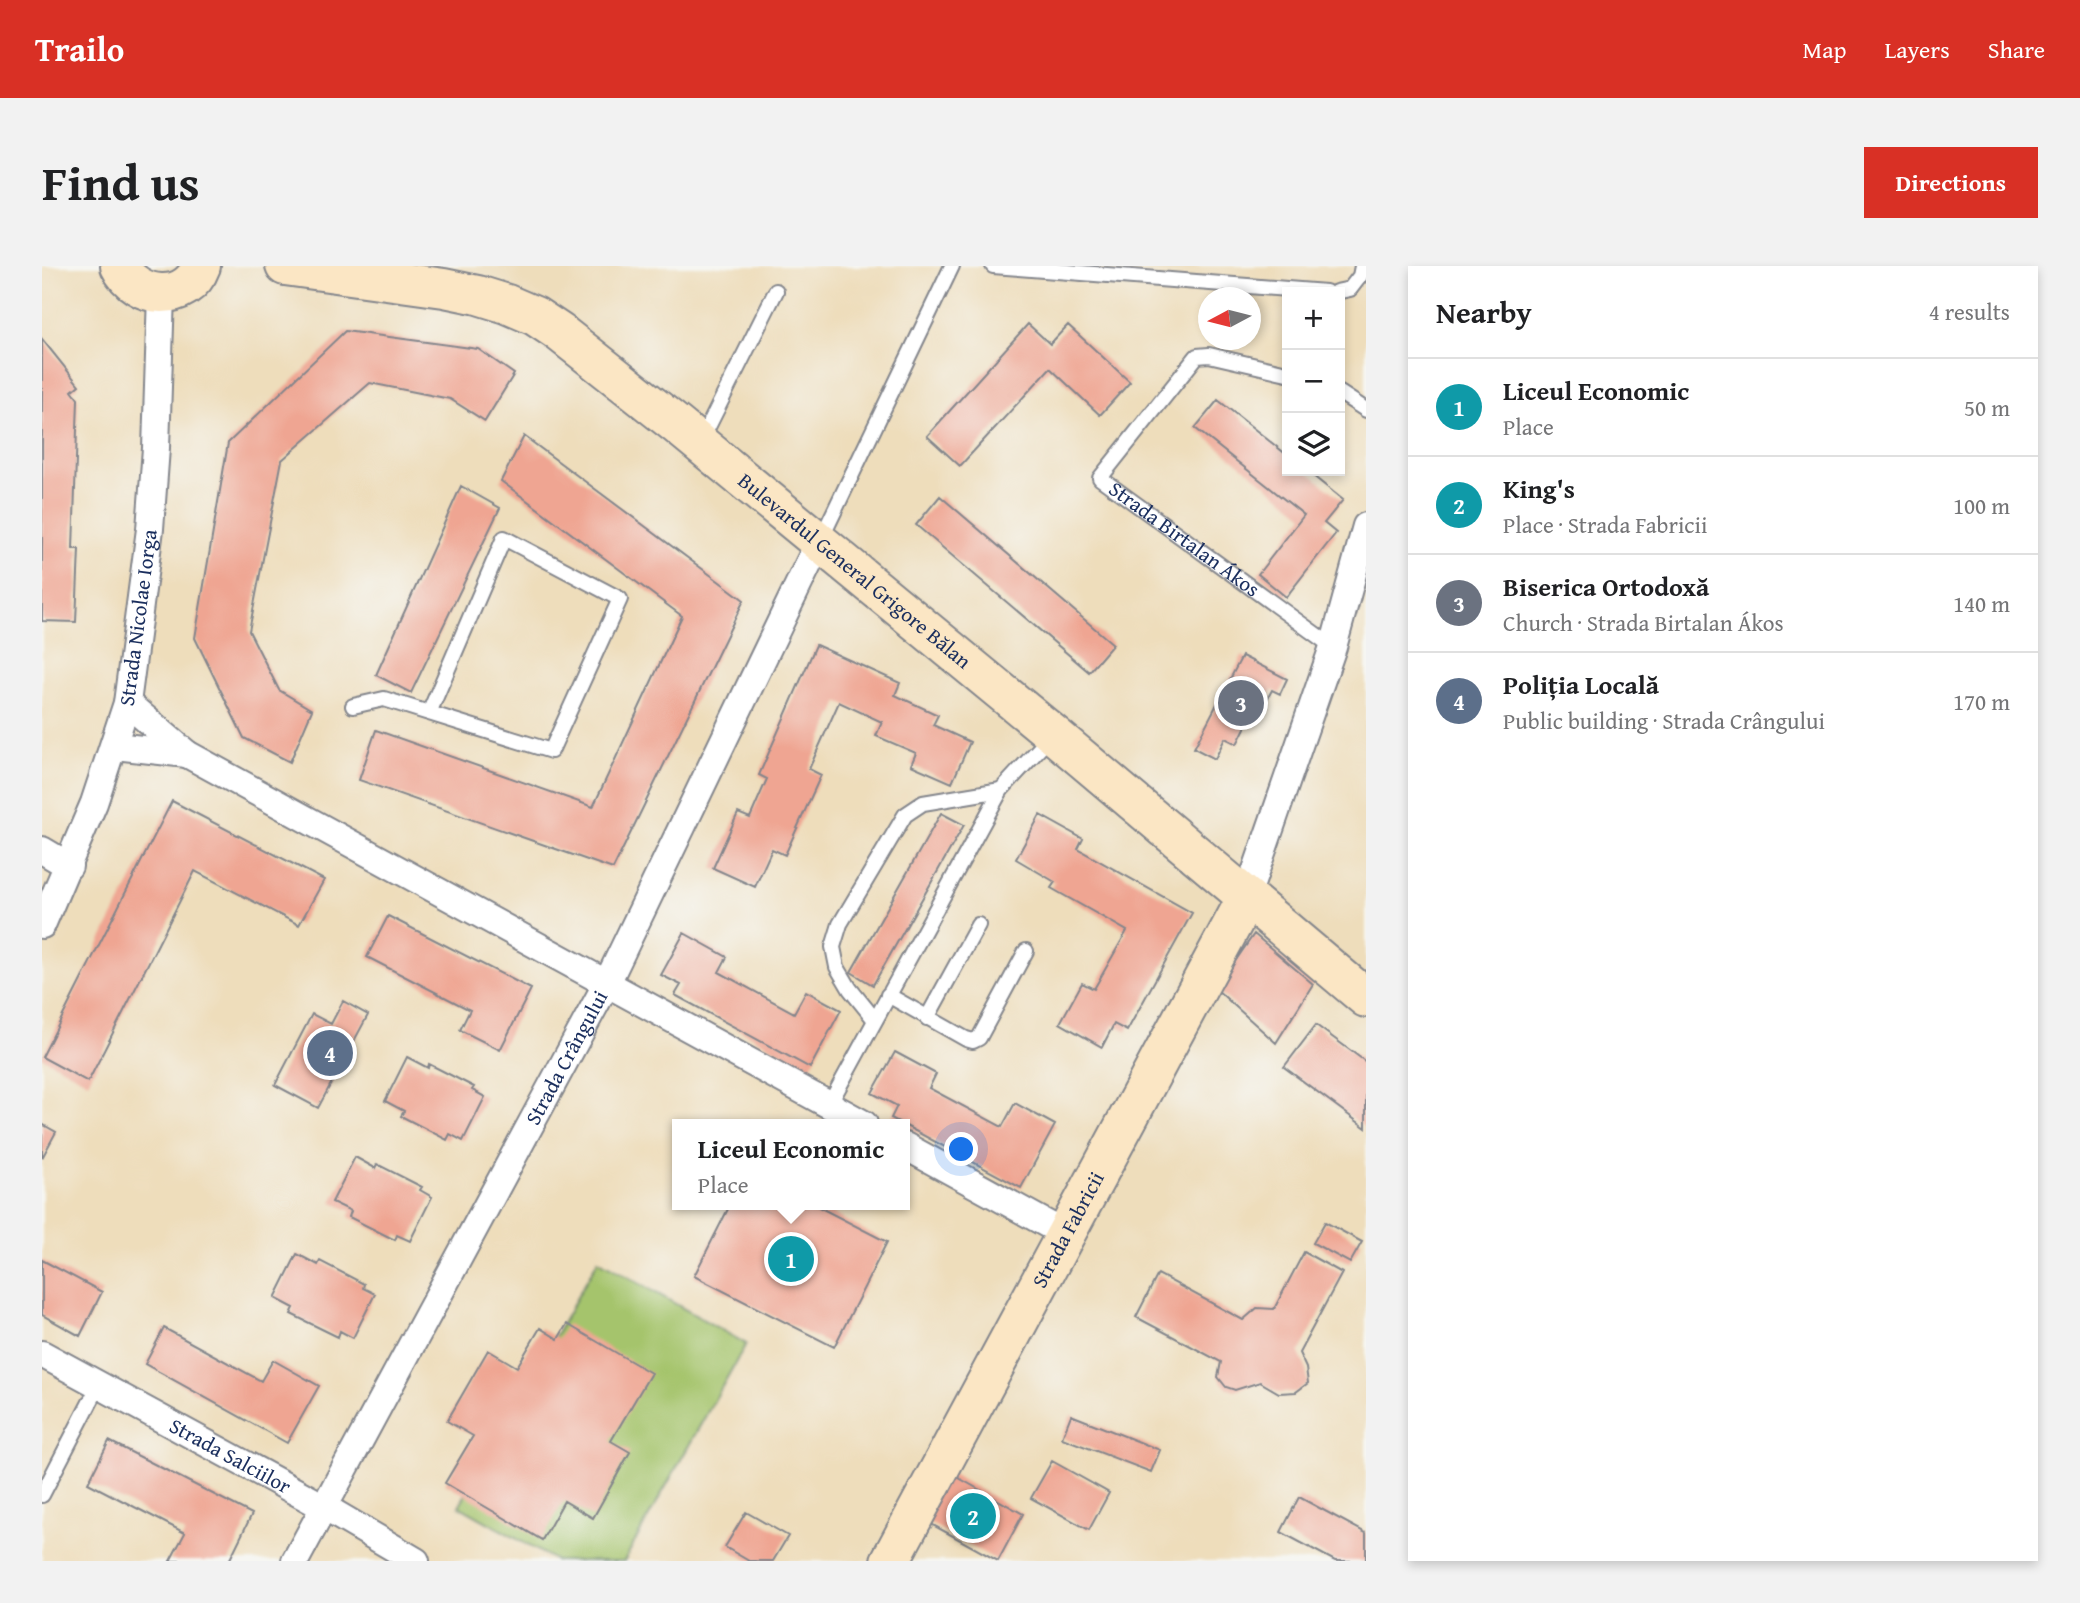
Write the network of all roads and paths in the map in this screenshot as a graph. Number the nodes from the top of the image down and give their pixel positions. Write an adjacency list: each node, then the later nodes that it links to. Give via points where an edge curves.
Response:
1 (120, 266): 10 (main road, via 135,285)
2 (201, 266): 10 (main road, via 189,284)
3 (952, 266): 16 (lane)
4 (993, 266): 7 (lane)
5 (1362, 266): 8 (lane, via 1360,276)
6 (295, 267): 14 (main road, Bulevardul General Grigore Bălan, via 444,288 535,316)
7 (1282, 289)
8 (1345, 290)
9 (776, 291): 14 (lane)
10 (161, 294): 18 (street, Strada Nicolae Iorga, via 150,528)
11 (1282, 372): 17 (lane, Strada Birtalan Ákos, via 1198,356 1100,478)
12 (1345, 396): 13 (lane)
13 (1366, 410)
14 (699, 444): 16 (main road, Bulevardul General Grigore Bălan)
15 (1366, 526): 17 (street)
16 (818, 544): 21 (main road, Bulevardul General Grigore Bălan); 31 (street, Strada Crângului)
17 (1333, 646): 27 (street)
18 (127, 703): 22 (street, Strada Nicolae Iorga); 23 (street)
19 (353, 706): 20 (lane, via 384,699)
20 (429, 713): 20 (lane, via 551,751 620,599 504,538)
21 (1054, 734): 24 (lane); 27 (main road, Bulevardul General Grigore Bălan)
22 (114, 746): 23 (street); 26 (street, Strada Nicolae Iorga)
23 (187, 754): 31 (street)
24 (1002, 790): 32 (lane); 35 (lane, via 923,803 905,815 840,924 833,947 837,967)
25 (42, 850): 26 (street)
26 (69, 866): 28 (street, Strada Nicolae Iorga)
27 (1247, 899): 33 (main road, Bulevardul General Grigore Bălan); 39 (main road, Strada Fabricii)
28 (42, 925)
29 (978, 925): 34 (lane)
30 (1026, 951): 34 (lane, via 979,1038 966,1039)
31 (607, 983): 36 (street); 43 (street, Strada Crângului)
32 (888, 995): 34 (lane); 35 (lane)
33 (1366, 998)
34 (927, 1018)
35 (875, 1020): 36 (lane)
36 (829, 1105): 37 (street)
37 (855, 1119)
38 (910, 1149): 39 (street)
39 (1067, 1235): 46 (main road, Strada Fabricii)
40 (42, 1354): 41 (street, Strada Salciilor)
41 (99, 1385): 42 (lane); 43 (street, Strada Salciilor)
42 (42, 1495)
43 (324, 1507): 44 (street, Strada Crângului); 45 (street, Strada Salciilor)
44 (295, 1561)
45 (416, 1561)
46 (890, 1561)

